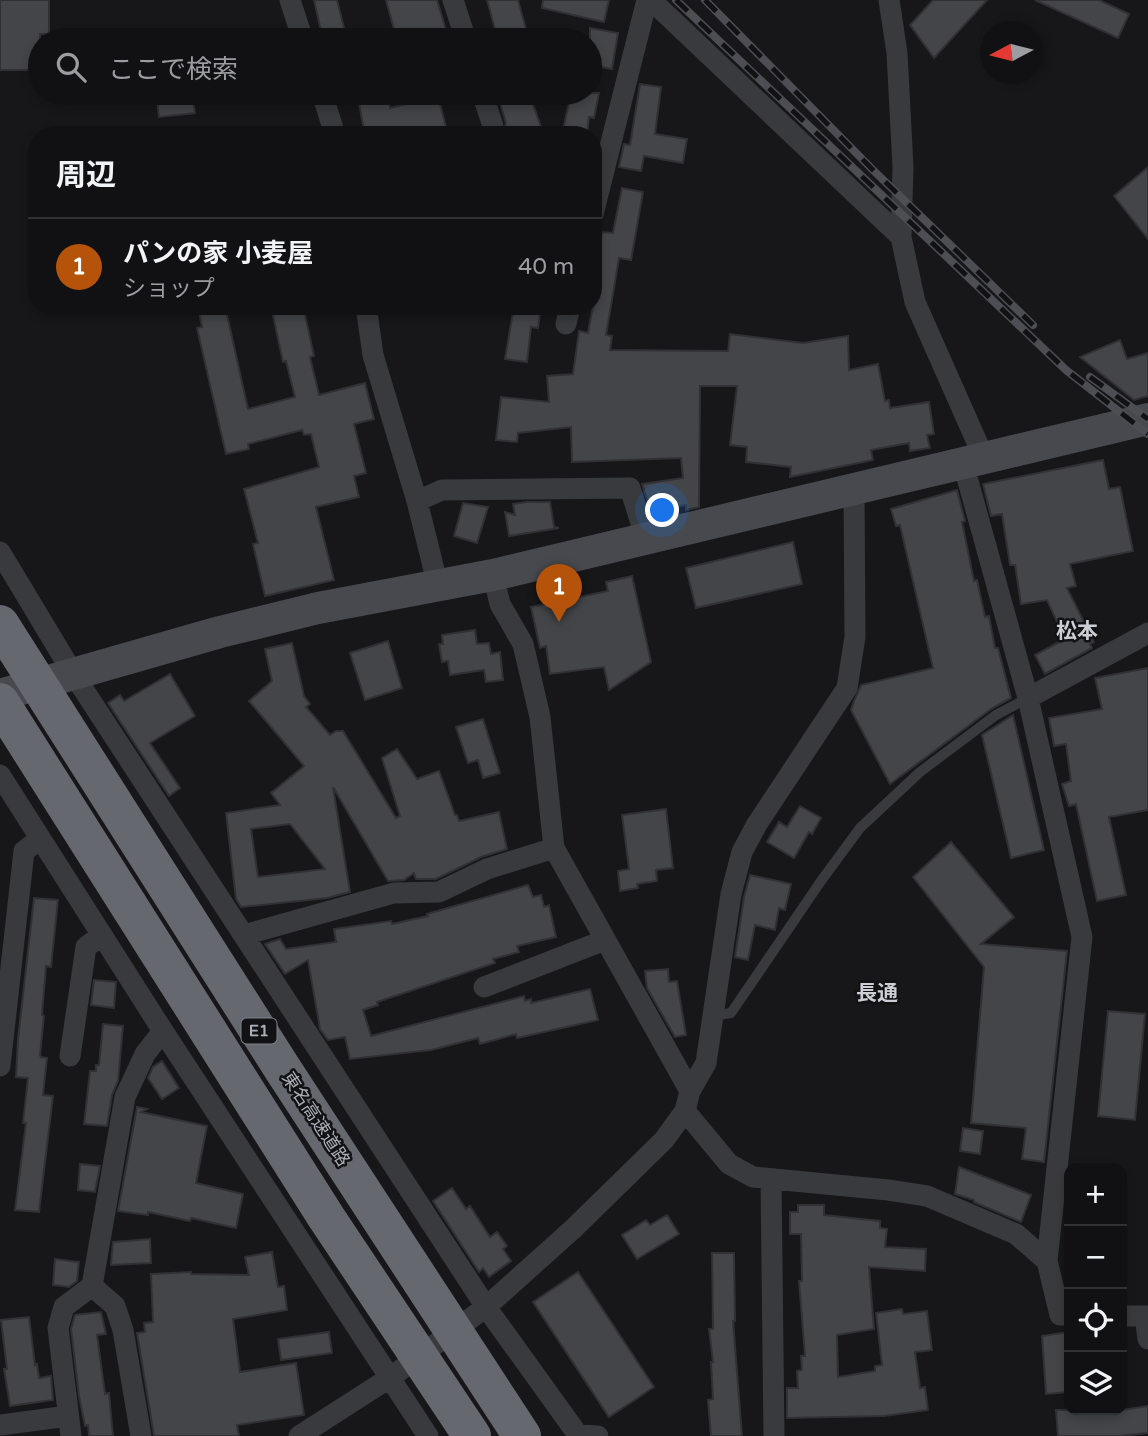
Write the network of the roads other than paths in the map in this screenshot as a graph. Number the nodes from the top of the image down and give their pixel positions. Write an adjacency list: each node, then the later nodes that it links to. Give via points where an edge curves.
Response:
1 (290, 0): 5 (street)
2 (453, 0): 6 (street)
3 (649, 0): 11 (street); 12 (street)
4 (889, 0): 12 (street, via 898,66)
5 (299, 28)
6 (462, 28)
7 (326, 105): 9 (street)
8 (486, 105): 10 (street)
9 (332, 126)
10 (493, 126)
11 (602, 180)
12 (901, 237): 15 (street, via 915,302)
13 (367, 315): 17 (street, via 373,355)
14 (1148, 419): 15 (street)
15 (973, 461): 16 (street); 26 (street)
16 (854, 490): 18 (street); 35 (street, via 855,637 847,688 742,852 731,894)
17 (417, 501): 18 (street, via 442,490 630,488); 21 (street)
18 (646, 539): 20 (street)
19 (0, 552): 24 (street)
20 (493, 575): 21 (street); 30 (street, via 500,604 523,644 540,717)
21 (438, 586): 24 (street, via 220,632)
22 (0, 624): 55 (highway, 東名高速道路 / E1, bridge)
23 (1148, 634): 26 (street)
24 (74, 675): 25 (street); 32 (street)
25 (0, 695)
26 (1028, 698): 35 (lane, via 920,772 860,828 731,1013); 41 (street, via 1082,937)
27 (0, 702): 54 (highway, E1, bridge, via 326,1217)
28 (0, 775): 29 (street)
29 (40, 839): 31 (street); 38 (street, via 24,851)
30 (554, 848): 32 (street, via 487,869 439,892 394,893); 33 (street)
31 (102, 935): 36 (street); 37 (street, via 86,947)
32 (244, 935): 43 (street)
33 (605, 940): 34 (street); 39 (street)
34 (484, 987)
35 (713, 1016): 39 (street, via 706,1063)
36 (163, 1031): 42 (street, via 145,1054 125,1097); 48 (street)
37 (70, 1056)
38 (0, 1066)
39 (687, 1101): 40 (street, via 729,1164 753,1177); 43 (street, via 664,1140)
40 (771, 1180): 41 (street, via 927,1196 1016,1234); 57 (street)
41 (1047, 1261): 44 (street, via 1060,1315)
42 (92, 1286): 50 (street, via 64,1307 58,1328); 51 (street, via 115,1306 123,1330)
43 (486, 1307): 48 (street); 56 (street, via 578,1435)
44 (1064, 1315)
45 (1127, 1316): 46 (street)
46 (1147, 1316): 47 (street)
47 (1148, 1339)
48 (391, 1377): 52 (street); 53 (street)
49 (0, 1425): 50 (street)
50 (70, 1426)
51 (141, 1436)
52 (299, 1436)
53 (428, 1436)
54 (472, 1436)
55 (522, 1436)
56 (598, 1436)
57 (774, 1436)

